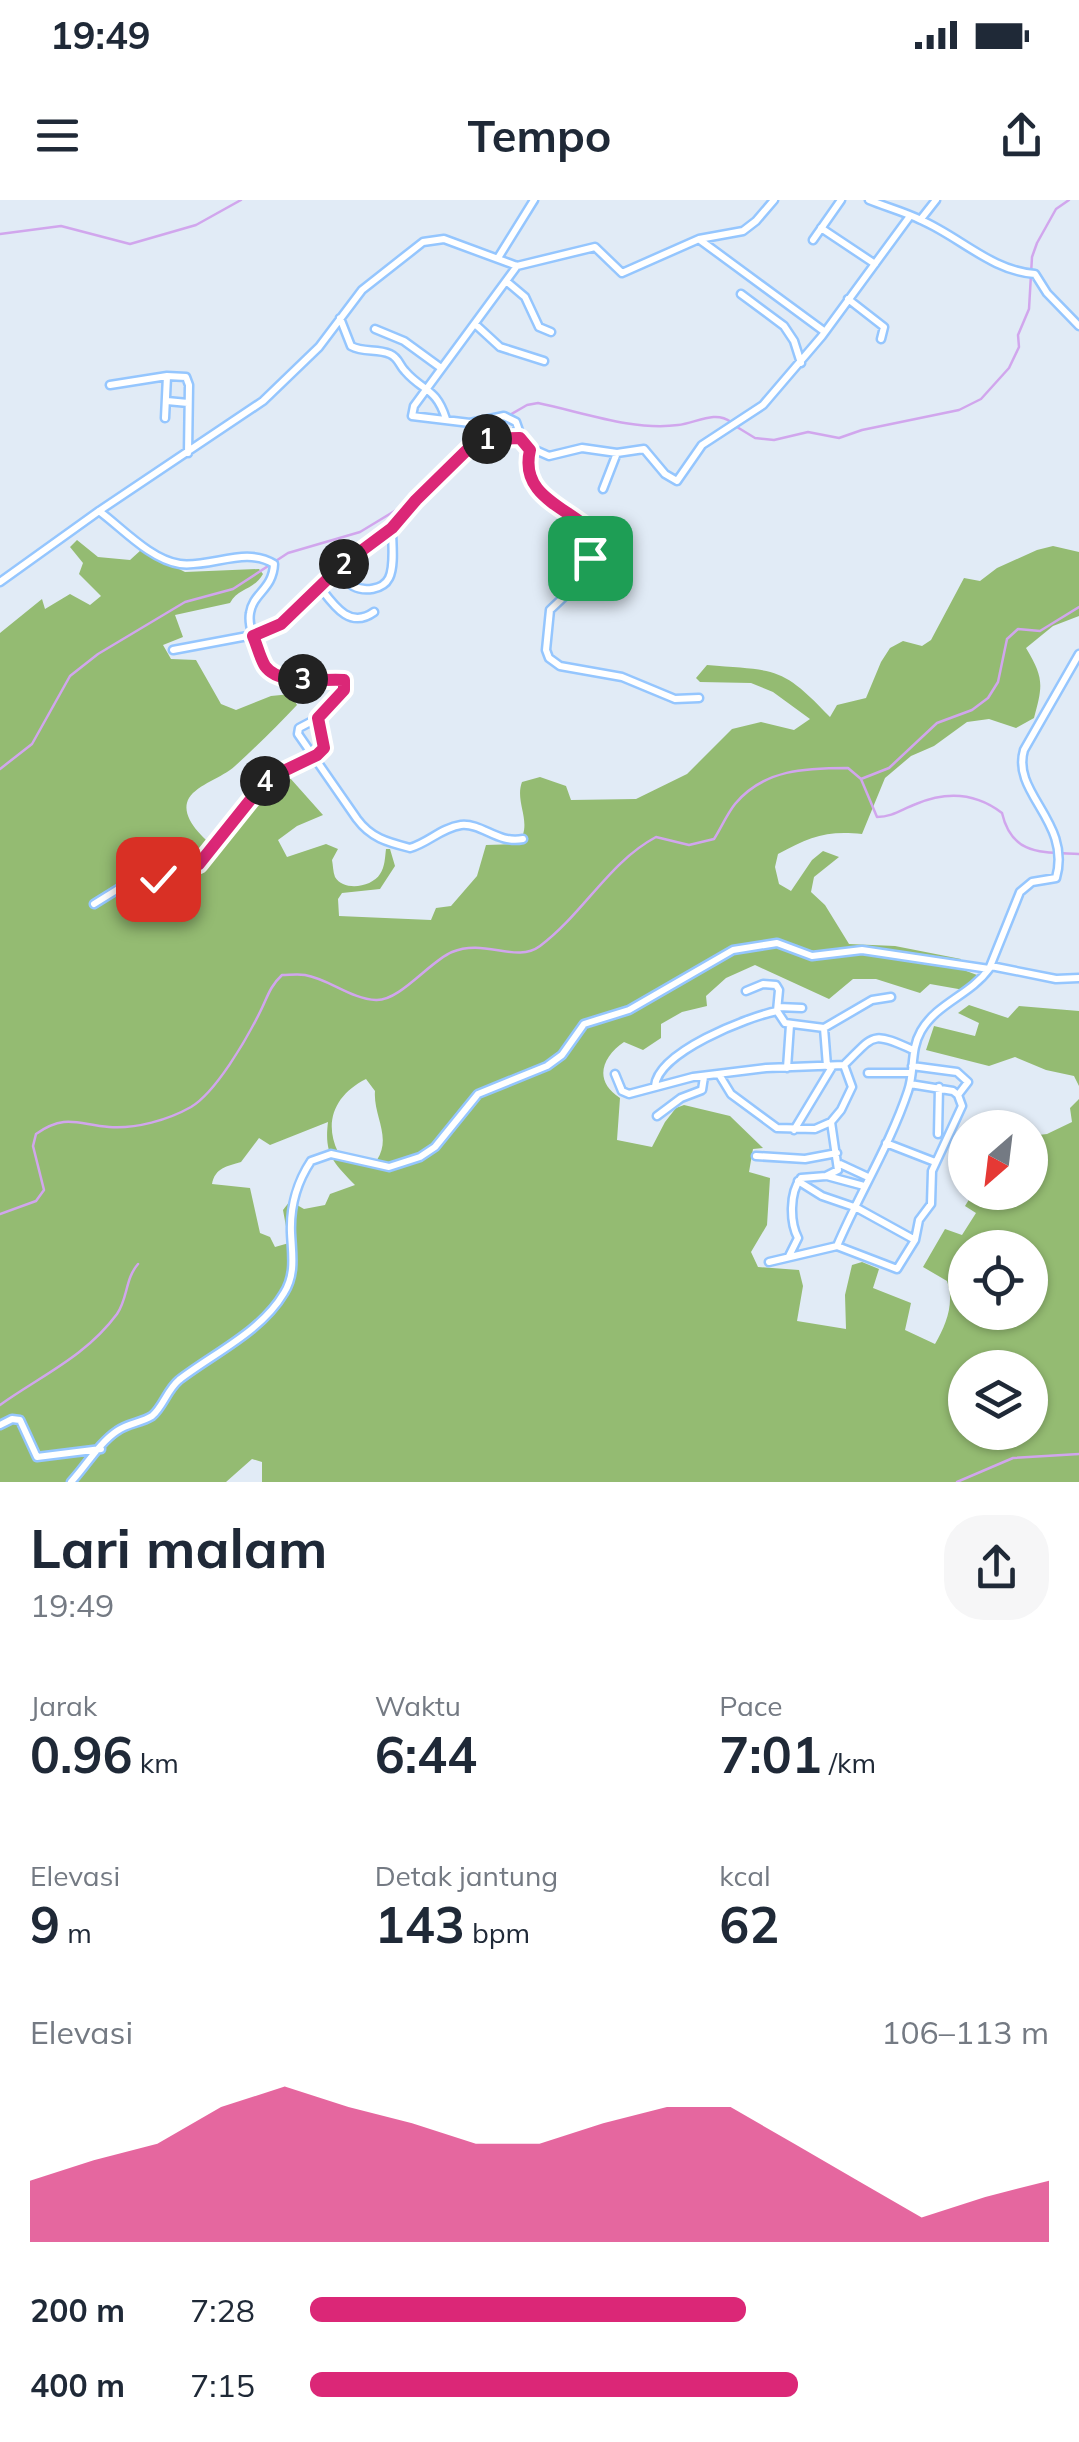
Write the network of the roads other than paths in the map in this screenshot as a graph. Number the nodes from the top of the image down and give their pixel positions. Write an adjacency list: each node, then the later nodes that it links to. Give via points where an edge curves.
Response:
1 (534, 200): 11 (street)
2 (774, 200): 9 (street, via 748,228)
3 (840, 200): 8 (street)
4 (869, 200): 6 (street)
5 (936, 200): 7 (street)
6 (910, 216): 7 (street); 12 (street)
7 (921, 219): 19 (street, via 994,262 1032,274)
8 (821, 228): 10 (street); 12 (street)
9 (699, 240): 13 (street, via 622,273 595,247); 22 (street)
10 (813, 240)
11 (498, 258): 13 (street); 17 (street, via 444,238 429,240 362,290)
12 (876, 264): 16 (street)
13 (517, 266): 14 (street)
14 (506, 281): 18 (street); 21 (street, via 524,297 539,327)
15 (741, 294): 25 (street, via 784,326)
16 (848, 299): 22 (street); 23 (street, via 884,326)
17 (340, 318): 31 (street, via 351,346 392,354); 38 (street, via 263,401)
18 (475, 324): 24 (street, via 500,347); 26 (street)
19 (1079, 326)
20 (375, 328): 26 (street)
21 (551, 332)
22 (825, 332): 25 (street)
23 (881, 338)
24 (544, 362)
25 (800, 362): 39 (street, via 764,405 702,445 678,480 644,449)
26 (442, 368): 31 (street)
27 (191, 369): 29 (street)
28 (166, 376): 29 (street); 30 (street); 32 (street)
29 (188, 379): 33 (street)
30 (110, 386)
31 (428, 387): 35 (street); 35 (street, via 412,416)
32 (166, 401): 33 (street); 34 (street)
33 (188, 403): 38 (street)
34 (165, 418)
35 (446, 419): 36 (street, via 508,417)
36 (520, 438): 37 (street); 42 (street, via 488,439 468,449)
37 (530, 450): 39 (street, via 550,456 582,448); 50 (street, via 527,465 537,488 590,529 597,544 577,567 569,592 550,610 549,658 675,699)
38 (188, 452): 41 (street)
39 (617, 454): 40 (street)
40 (603, 489)
41 (99, 511): 44 (street); 47 (street, via 178,564 258,556 271,562 269,585 248,618)
42 (392, 528): 43 (street); 43 (street, via 391,572 381,586 356,588)
43 (341, 566): 45 (street)
44 (0, 582)
45 (318, 586): 46 (street, via 345,616); 47 (street, via 281,624)
46 (374, 612)
47 (253, 636): 48 (street); 51 (street, via 275,674 344,680 344,690)
48 (172, 650)
49 (1079, 654): 57 (street, via 1021,762 1060,848 1060,864 1056,878 1020,892)
50 (700, 698)
51 (318, 718): 52 (street, via 324,748); 52 (street, via 298,731)
52 (311, 756): 53 (street); 56 (street, via 267,779 199,864 123,886)
53 (340, 790): 54 (street); 55 (street, via 366,832 392,844 416,847 460,825 507,841)
54 (328, 796)
55 (523, 839)
56 (94, 904)
57 (990, 968): 58 (street); 65 (street, via 934,1013); 97 (street, via 862,950 812,956 777,943 733,950 630,1010 584,1024 547,1066 478,1094 420,1158 389,1167 319,1156 296,1190 292,1270 283,1296 251,1329 177,1382 156,1413 120,1428)
58 (1079, 978)
59 (746, 990): 62 (street, via 772,983 779,990)
60 (890, 998): 64 (street, via 872,1000)
61 (802, 1008): 62 (street)
62 (778, 1009): 63 (street); 75 (street, via 690,1048 658,1073)
63 (790, 1025): 64 (street); 68 (street)
64 (824, 1028): 67 (street)
65 (913, 1050): 66 (street, via 870,1040); 69 (street)
66 (844, 1065): 67 (street); 79 (street, via 852,1088)
67 (829, 1067): 68 (street); 80 (street)
68 (787, 1068): 72 (street)
69 (912, 1069): 70 (street); 74 (street); 77 (street, via 958,1073 968,1082)
70 (868, 1073)
71 (615, 1074): 75 (street, via 624,1093)
72 (720, 1076): 73 (street); 80 (street, via 731,1094 777,1128)
73 (704, 1077): 75 (street); 78 (street, via 702,1090)
74 (910, 1084): 76 (street); 82 (street)
75 (655, 1087)
76 (939, 1087): 77 (street); 81 (street)
77 (958, 1095): 85 (street, via 959,1116)
78 (657, 1116)
79 (831, 1122): 80 (street); 83 (street)
80 (794, 1130)
81 (938, 1134)
82 (886, 1143): 85 (street); 88 (street)
83 (837, 1153): 84 (street); 86 (street)
84 (756, 1156)
85 (935, 1162): 92 (street, via 931,1204)
86 (840, 1164): 87 (street); 88 (street)
87 (826, 1176): 89 (street); 90 (street)
88 (868, 1176): 90 (street)
89 (798, 1180): 91 (street); 94 (street, via 792,1227 798,1238)
90 (864, 1186): 91 (street)
91 (857, 1208): 92 (street); 93 (street)
92 (915, 1240): 93 (street, via 897,1269)
93 (838, 1246): 94 (street)
94 (788, 1258): 95 (street)
95 (768, 1262)
96 (0, 1425): 97 (street, via 20,1420 37,1457)
97 (100, 1449): 98 (street)
98 (71, 1482)

